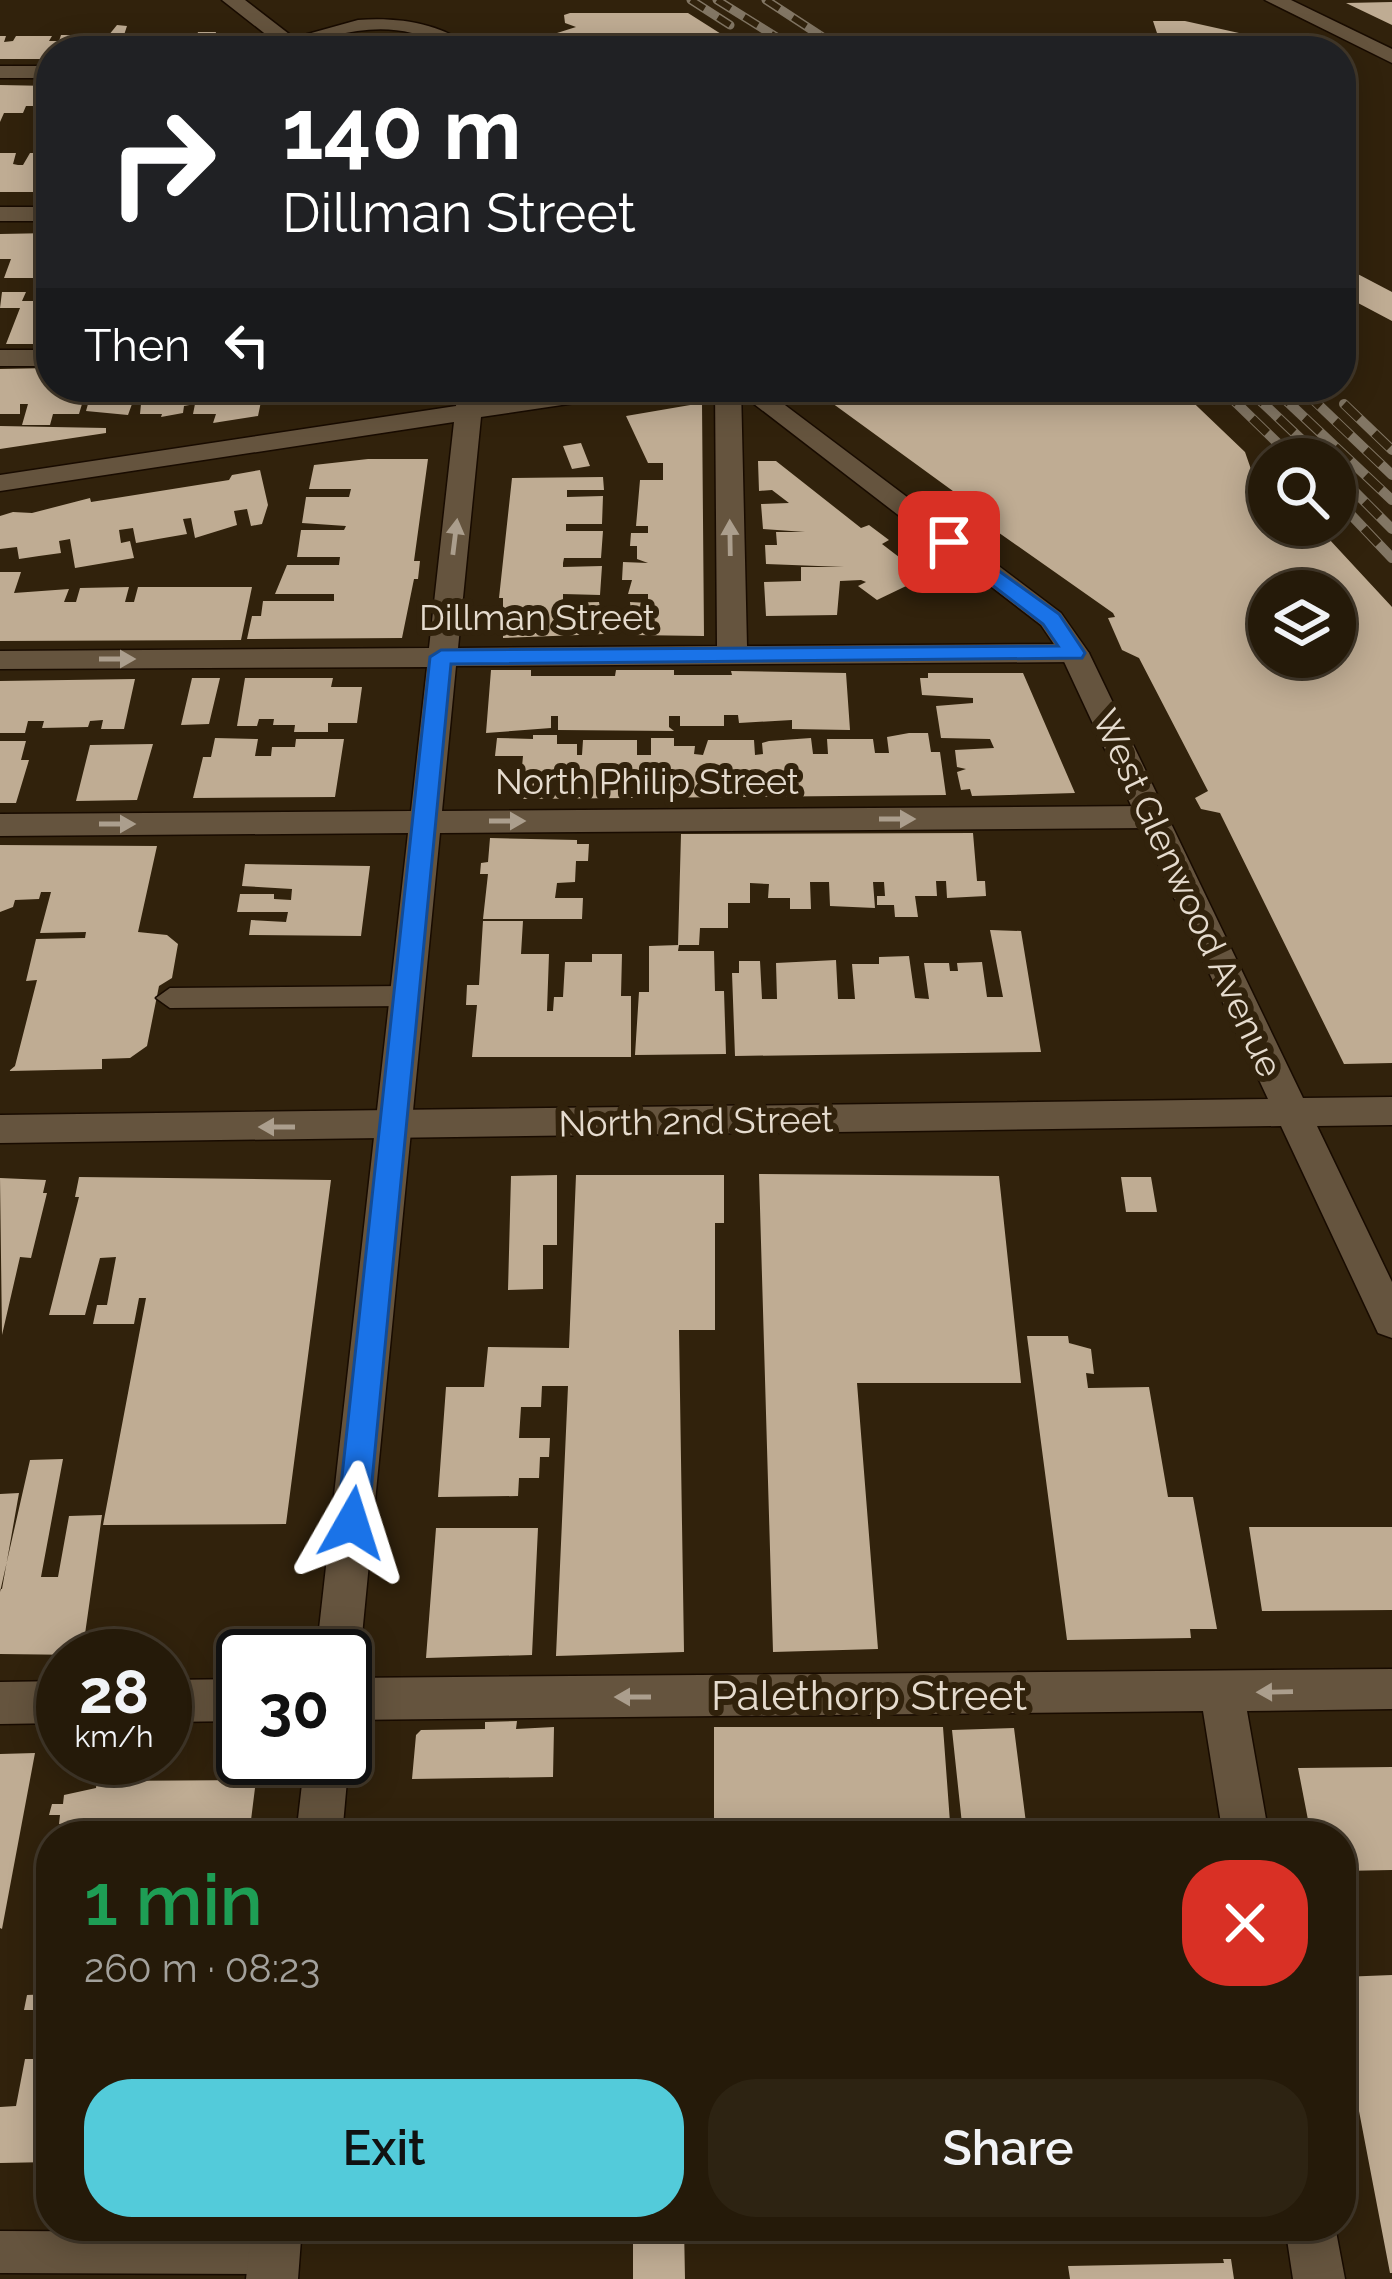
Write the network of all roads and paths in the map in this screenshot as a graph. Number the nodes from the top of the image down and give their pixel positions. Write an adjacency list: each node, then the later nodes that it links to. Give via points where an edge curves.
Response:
1 (1285, 5): 6 (street)
2 (240, 6): 3 (street)
3 (280, 36)
4 (322, 36): 5 (lane, via 400,24)
5 (443, 36)
6 (1349, 36)
7 (1356, 40): 8 (street)
8 (1392, 57)
9 (0, 72): 10 (street)
10 (36, 72)
11 (0, 214): 12 (street)
12 (36, 214)
13 (0, 358): 14 (street)
14 (36, 358)
15 (448, 402): 19 (street)
16 (470, 402): 22 (street, one-way to 16)
17 (728, 402): 21 (street, one-way to 17)
18 (765, 402): 20 (street, West Glenwood Avenue, via 1051,619)
19 (0, 483)
20 (1074, 653): 21 (street, Dillman Street); 24 (street, West Glenwood Avenue)
21 (732, 655): 22 (street, Dillman Street)
22 (441, 657): 23 (street, Dillman Street, one-way to 22); 25 (street)
23 (0, 660)
24 (1150, 817): 25 (street, North Philip Street, one-way to 24); 30 (street, West Glenwood Avenue)
25 (425, 821): 26 (street, North Philip Street, one-way to 25); 27 (street)
26 (0, 824)
27 (407, 996): 28 (lane); 31 (street)
28 (170, 998)
29 (1392, 1111): 30 (street, North 2nd Street)
30 (1292, 1113): 31 (street, North 2nd Street); 33 (street, West Glenwood Avenue)
31 (394, 1126): 32 (street, North 2nd Street, one-way to 32); 34 (street)
32 (0, 1129)
33 (1392, 1322)
34 (341, 1629)
35 (1392, 1689): 36 (street, Palethorp Street, one-way to 36)
36 (1222, 1693): 37 (street, Palethorp Street, one-way to 37); 42 (street)
37 (372, 1699)
38 (36, 1702): 39 (street)
39 (0, 1703)
40 (325, 1785): 41 (street)
41 (321, 1821)
42 (1243, 1821)
43 (1313, 2241): 46 (street)
44 (0, 2252): 45 (lane)
45 (275, 2253)
46 (1319, 2279)

